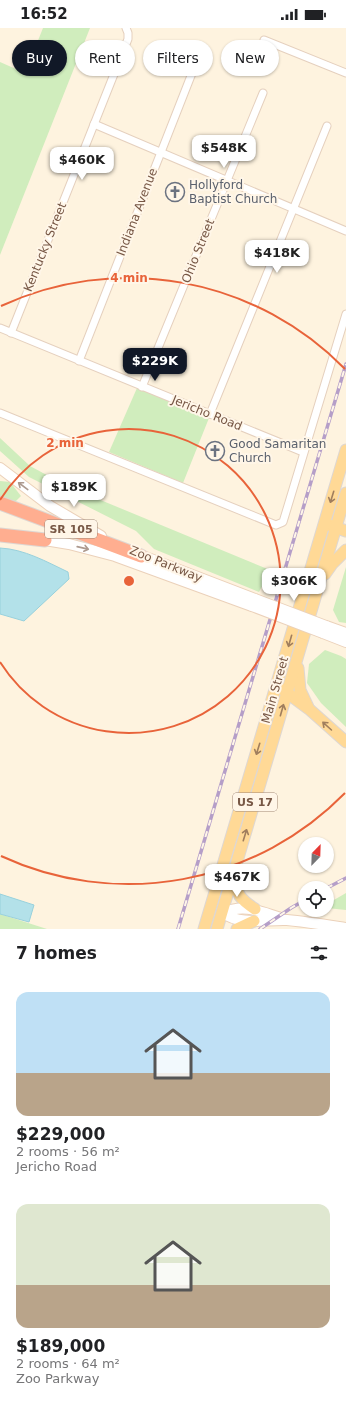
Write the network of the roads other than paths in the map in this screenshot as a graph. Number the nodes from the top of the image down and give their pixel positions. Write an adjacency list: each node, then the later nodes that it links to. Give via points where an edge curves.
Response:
1 (126, 28): 6 (street, Kentucky Street, via 128,39)
2 (279, 46): 3 (street)
3 (346, 73)
4 (191, 76): 8 (street, Indiana Avenue)
5 (263, 93): 9 (street, Ohio Street)
6 (94, 124): 8 (street); 14 (street, Kentucky Street)
7 (327, 126): 10 (street)
8 (160, 152): 9 (street); 15 (street, Indiana Avenue)
9 (227, 180): 10 (street); 16 (street, Ohio Street)
10 (294, 209): 11 (street); 18 (street)
11 (346, 231)
12 (346, 314): 20 (street)
13 (0, 328): 14 (street, Jericho Road)
14 (11, 333): 15 (street, Jericho Road)
15 (79, 361): 16 (street, Jericho Road)
16 (142, 387): 18 (street, Jericho Road)
17 (0, 413): 20 (street, via 276,525 283,522)
18 (210, 414): 20 (street, Jericho Road)
19 (346, 450): 24 (main road, Main Street / US 17, one-way to 24)
20 (303, 452)
21 (0, 468): 29 (main road, Zoo Parkway, one-way to 21, via 65,515)
22 (346, 493): 25 (main road, Main Street / US 17)
23 (0, 503): 29 (highway, SR 105)
24 (325, 520): 25 (main road); 36 (main road, Main Street / US 17, one-way to 36)
25 (341, 526): 30 (main road, Main Street / US 17)
26 (0, 533): 27 (highway, SR 105)
27 (45, 540): 31 (main road, Zoo Parkway / SR 105, one-way to 31, via 122,558)
28 (346, 550): 30 (main road)
29 (141, 556): 31 (main road, Zoo Parkway / SR 105)
30 (320, 581): 35 (main road, Main Street / US 17)
31 (254, 603): 32 (main road, Zoo Parkway / SR 105, bridge)
32 (324, 630): 33 (main road, Zoo Parkway / SR 105); 34 (main road, Zoo Parkway / SR 105)
33 (346, 633)
34 (346, 642)
35 (297, 660): 37 (main road, Main Street / US 17); 38 (main road, via 300,690)
36 (277, 685): 37 (main road); 41 (main road, Main Street / US 17, one-way to 41)
37 (288, 692): 38 (main road); 40 (main road, Main Street / US 17, one-way to 37)
38 (309, 709): 39 (main road, one-way to 38)
39 (346, 742)
40 (238, 860): 42 (main road, via 238,892 241,899); 43 (main road, Main Street / US 17)
41 (215, 893): 43 (main road); 47 (main road, Main Street / US 17)
42 (255, 909): 43 (main road, via 230,909); 44 (main road)
43 (222, 913): 45 (main road); 47 (main road); 48 (main road, Main Street / US 17)
44 (286, 920): 45 (main road); 46 (main road)
45 (254, 921): 49 (main road)
46 (346, 928)
47 (204, 929)
48 (218, 929)
49 (237, 929)

